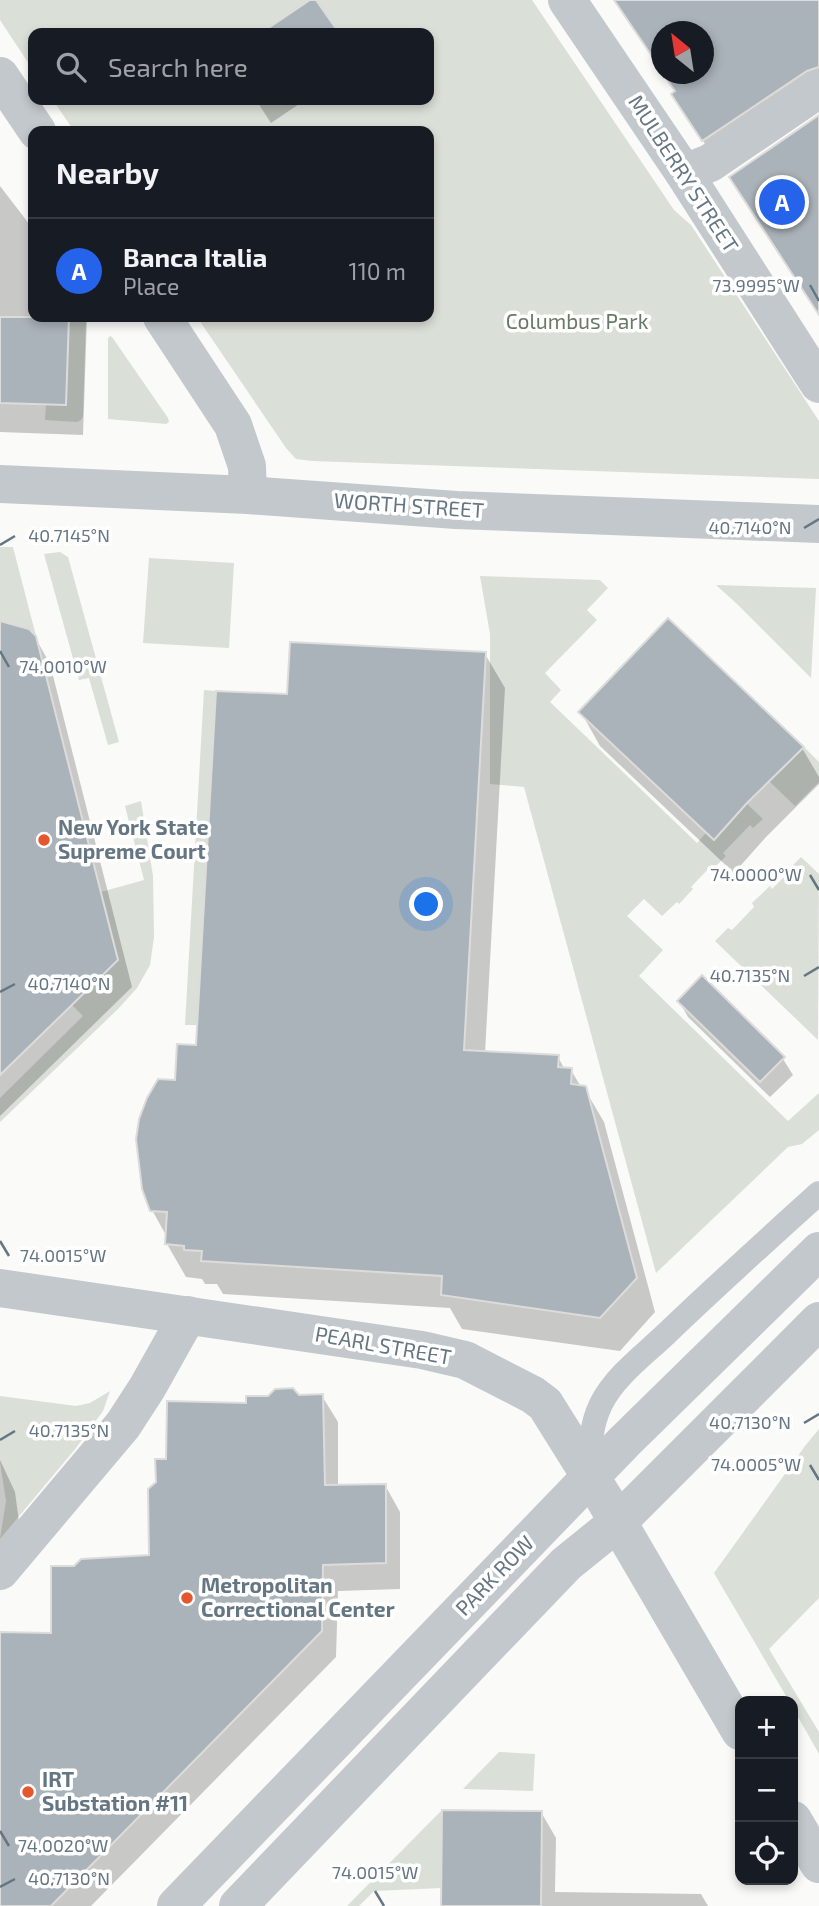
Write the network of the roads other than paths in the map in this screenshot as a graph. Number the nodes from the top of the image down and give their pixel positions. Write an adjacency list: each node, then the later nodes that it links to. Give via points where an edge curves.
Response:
1 (567, 0): 5 (street, MULBERRY STREET)
2 (0, 76): 4 (street)
3 (819, 89): 5 (street, via 710,163)
4 (34, 126)
5 (682, 170): 7 (street, MULBERRY STREET)
6 (165, 322): 9 (street, via 233,425 247,466)
7 (819, 384)
8 (0, 484): 9 (street, WORTH STREET)
9 (248, 495): 10 (street, WORTH STREET, via 456,510)
10 (819, 524)
11 (819, 1193): 16 (lane, via 607,1394 590,1438)
12 (819, 1251): 16 (street, PARK ROW)
13 (0, 1288): 14 (street, PEARL STREET)
14 (188, 1315): 16 (street, PEARL STREET, via 465,1360 545,1404); 18 (street, via 123,1425)
15 (819, 1321): 17 (street, PARK ROW)
16 (591, 1476): 17 (street, PEARL STREET); 22 (street, PARK ROW)
17 (618, 1522): 19 (street, PEARL STREET); 23 (street, PARK ROW, via 566,1564)
18 (0, 1571)
19 (735, 1722)
20 (794, 1822): 21 (street)
21 (819, 1864)
22 (176, 1906)
23 (238, 1906)

